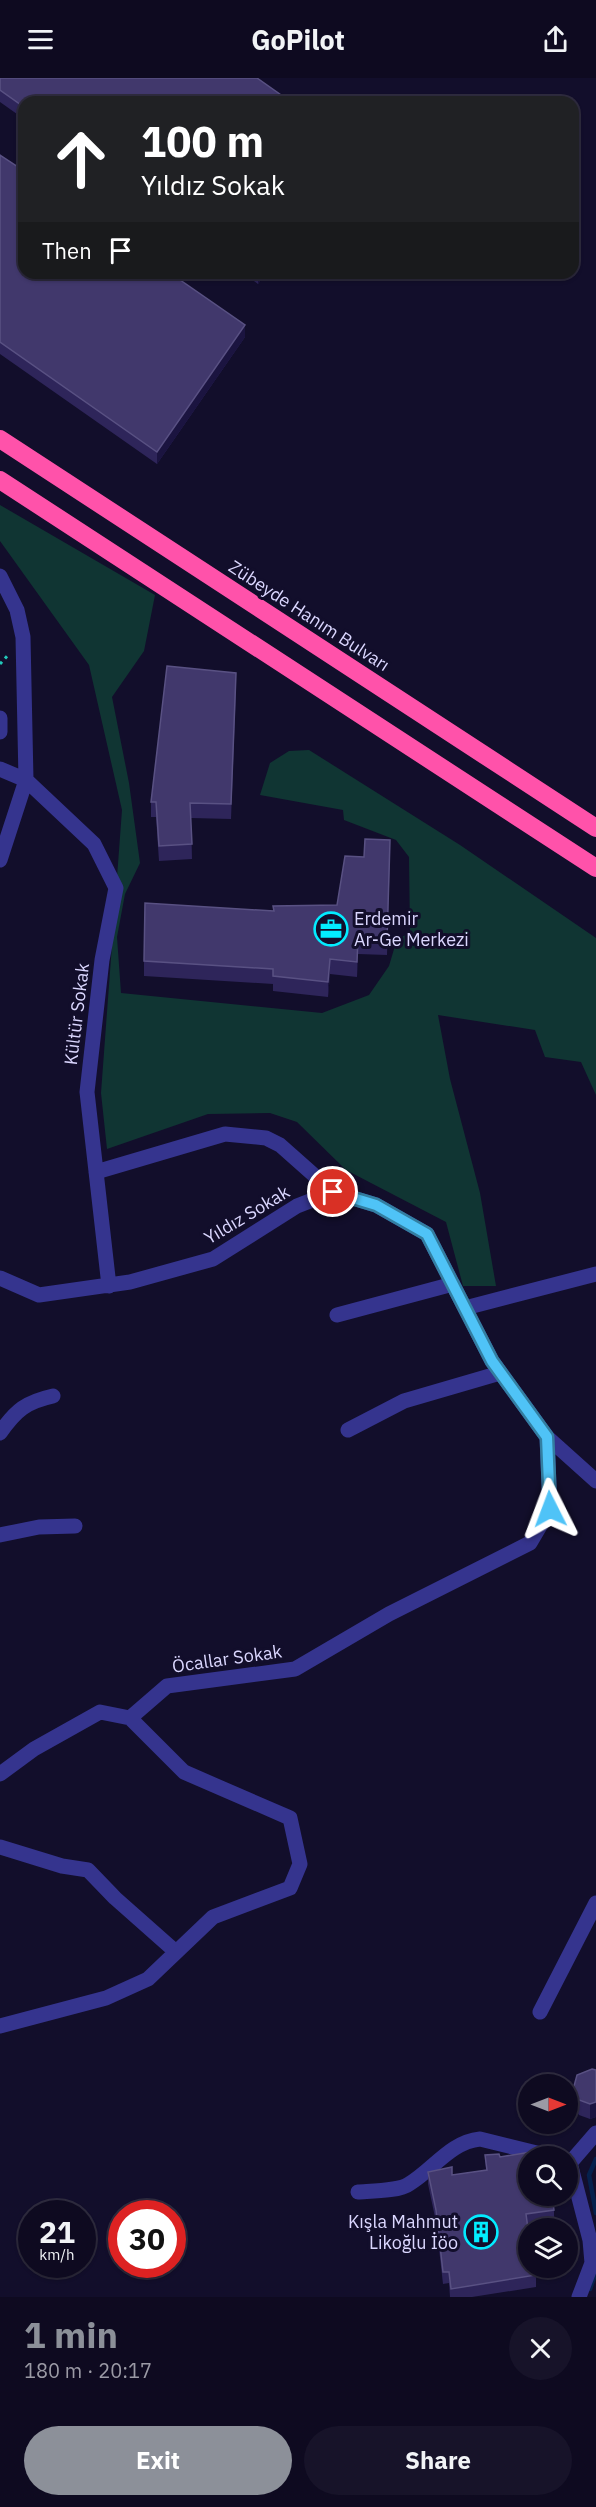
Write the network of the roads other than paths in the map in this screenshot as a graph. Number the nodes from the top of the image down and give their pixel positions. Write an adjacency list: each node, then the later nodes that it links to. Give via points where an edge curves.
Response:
1 (0, 440): 8 (highway, Zübeyde Hanım Bulvarı)
2 (0, 480): 10 (highway)
3 (0, 576): 7 (street, via 17,610 23,637)
4 (0, 718): 5 (street)
5 (0, 732)
6 (0, 769): 7 (street)
7 (27, 780): 9 (street); 11 (street, Kültür Sokak, via 94,844 116,888 102,960 87,1092)
8 (596, 828)
9 (0, 860)
10 (596, 868)
11 (96, 1172): 12 (street, via 225,1134 266,1138 280,1145); 16 (street, Kültür Sokak)
12 (333, 1192): 15 (street, via 376,1205 427,1234); 16 (street, Yıldız Sokak, via 297,1206 213,1259)
13 (596, 1274): 17 (street)
14 (0, 1278): 16 (street, Yıldız Sokak, via 39,1294)
15 (453, 1284): 17 (street); 18 (street)
16 (109, 1286)
17 (465, 1308): 19 (street)
18 (337, 1315)
19 (500, 1373): 21 (street, via 404,1401); 23 (street)
20 (52, 1396): 22 (street, via 32,1401)
21 (348, 1430)
22 (0, 1433)
23 (547, 1437): 24 (street); 27 (street, Öcallar Sokak, via 550,1509 530,1543 389,1614 296,1669 167,1686)
24 (596, 1481)
25 (75, 1526): 26 (street, via 39,1527)
26 (0, 1535)
27 (130, 1718): 28 (street, via 100,1712 34,1749); 31 (street, via 184,1772 290,1818 300,1864 290,1888 213,1917)
28 (0, 1774)
29 (0, 1847): 31 (street, via 88,1870)
30 (596, 1903): 32 (street)
31 (177, 1952): 33 (street, via 148,1979 106,1998)
32 (540, 2012)
33 (0, 2026)
34 (596, 2133): 36 (street)
35 (518, 2148): 38 (street, via 470,2140 407,2186)
36 (578, 2152)
37 (578, 2190): 39 (street)
38 (358, 2192)
39 (592, 2234): 40 (street, via 592,2263)
40 (579, 2297)

